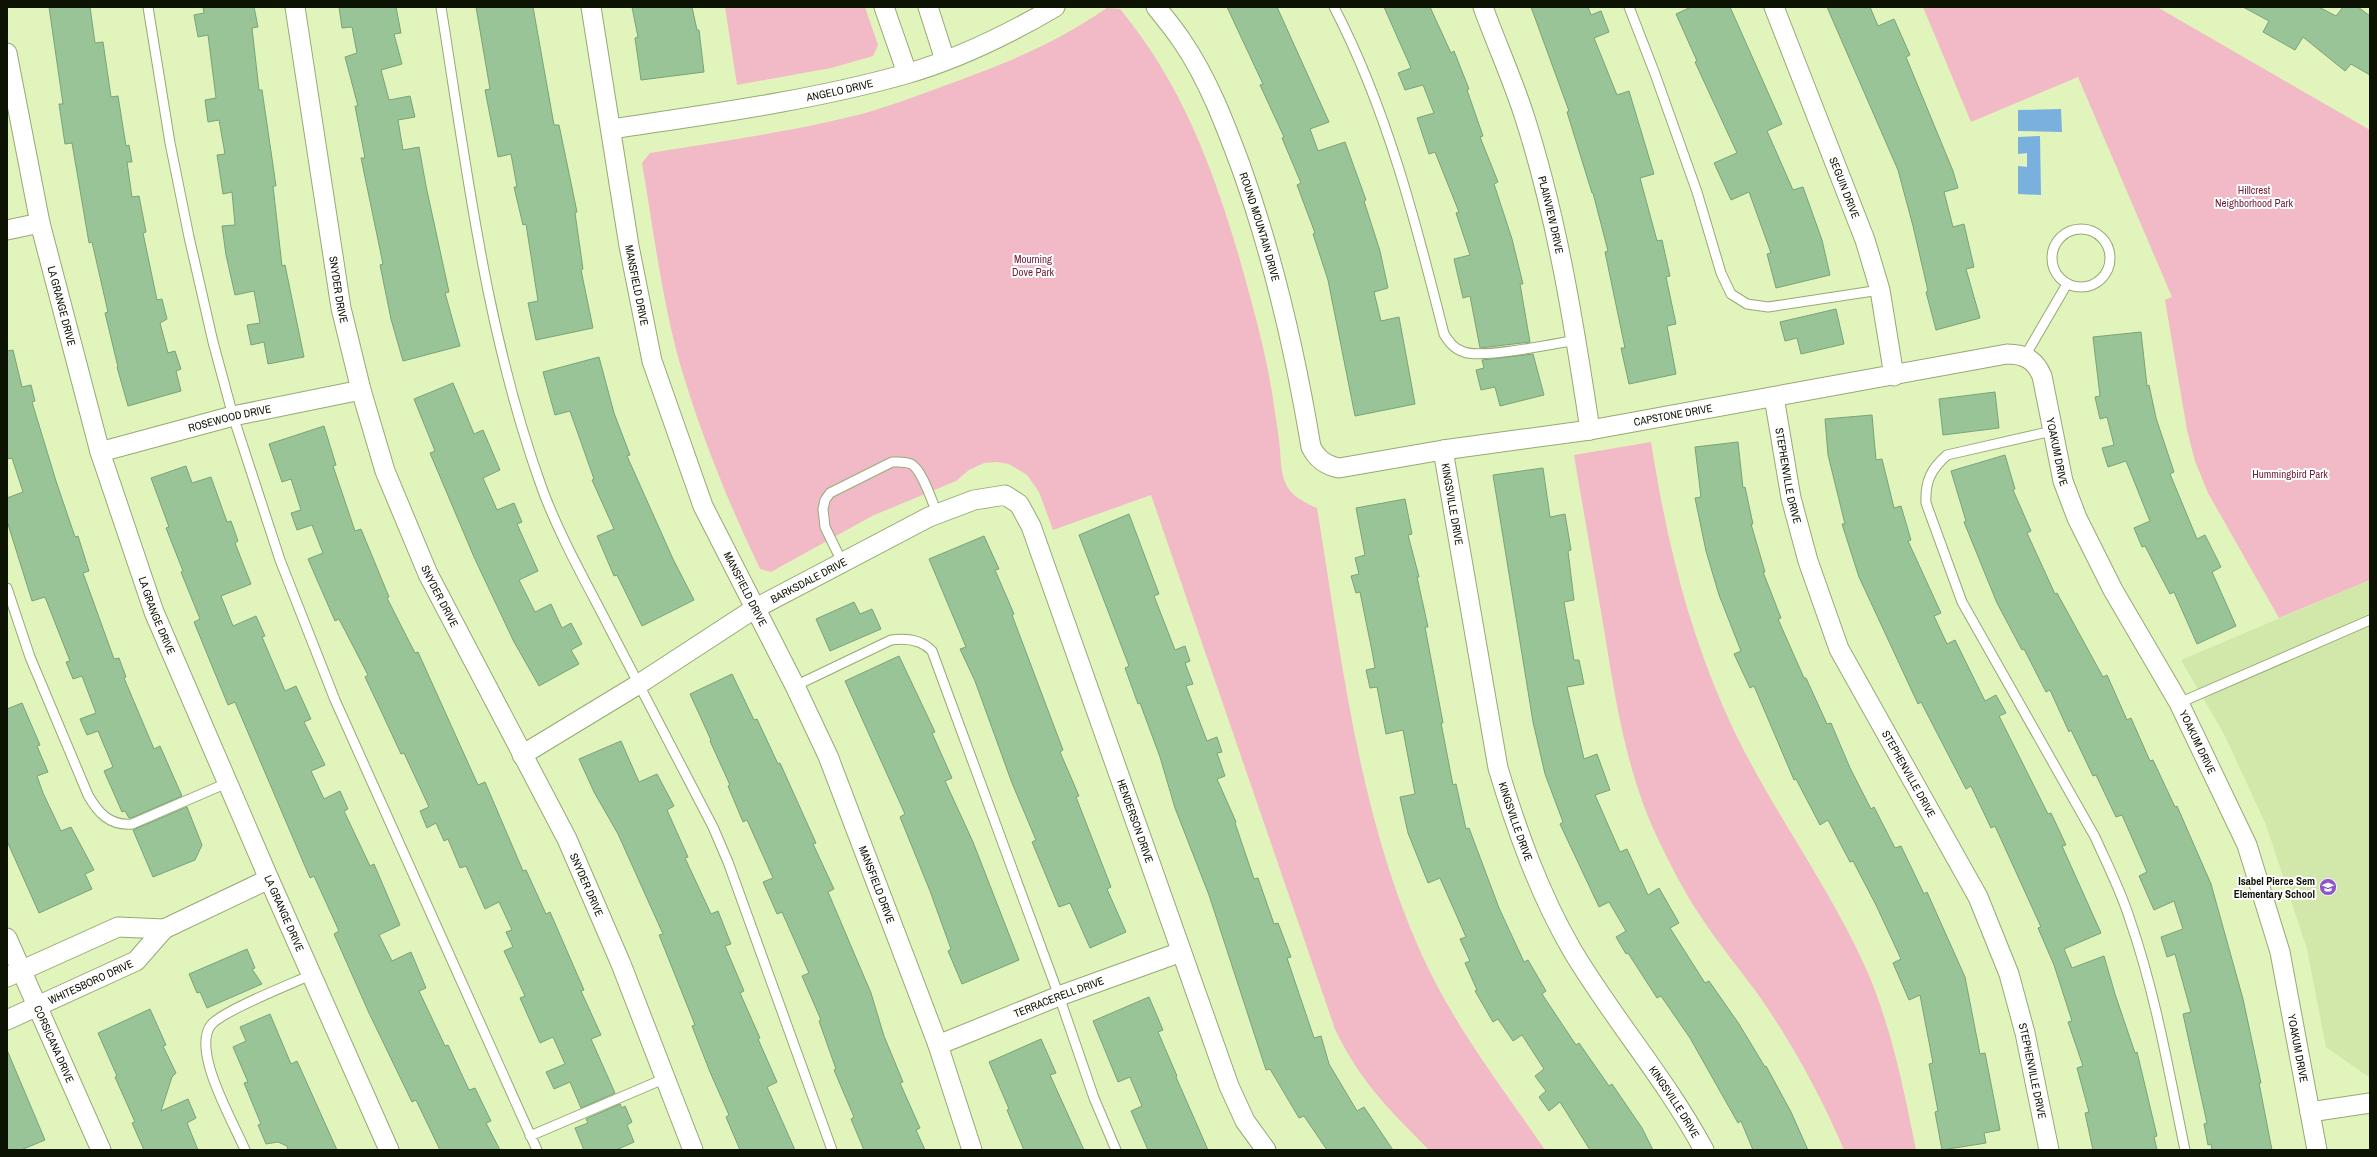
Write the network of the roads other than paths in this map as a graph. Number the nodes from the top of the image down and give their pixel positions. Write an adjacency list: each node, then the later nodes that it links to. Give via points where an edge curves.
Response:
1 (148, 7): 26 (lane, via 170,143 189,237)
2 (295, 7): 24 (street, SNYDER DRIVE, via 341,308)
3 (441, 7): 38 (lane, via 478,240 501,355 521,427 544,493 567,546)
4 (590, 7): 16 (street, MANSFIELD DRIVE)
5 (884, 7): 15 (street)
6 (928, 7): 14 (street)
7 (1055, 7): 14 (street, ANGELO DRIVE, via 1029,22)
8 (1156, 7): 31 (street, ROUND MOUNTAIN DRIVE, via 1183,41 1202,74 1237,156 1274,265 1311,447)
9 (1334, 7): 21 (lane, via 1380,114 1420,240 1444,334 1449,342 1456,349 1476,355)
10 (1483, 7): 21 (street, PLAINVIEW DRIVE, via 1524,114 1544,186)
11 (1629, 7): 20 (lane, via 1656,74 1697,192 1721,273 1732,294 1747,304 1768,307)
12 (1774, 7): 20 (street, SEGUIN DRIVE, via 1865,240)
13 (7, 53): 17 (street, LA GRANGE DRIVE)
14 (945, 60): 15 (street, ANGELO DRIVE)
15 (907, 74): 16 (street, ANGELO DRIVE, via 820,94)
16 (612, 129): 36 (street, MANSFIELD DRIVE, via 630,246 652,362 703,506)
17 (40, 223): 18 (street); 30 (street, LA GRANGE DRIVE)
18 (7, 230)
19 (2067, 284): 19 (lane, via 2077,288 2098,283 2110,265 2107,244 2090,230 2069,231 2054,246 2053,268 2058,277); 22 (lane)
20 (1880, 290): 23 (street, SEGUIN DRIVE)
21 (1576, 340): 27 (street, PLAINVIEW DRIVE)
22 (2025, 356): 23 (street, CAPSTONE DRIVE, via 2007,354); 28 (street, YOAKUM DRIVE, via 2036,365 2042,376)
23 (1894, 376): 25 (street, CAPSTONE DRIVE)
24 (361, 390): 26 (street, ROSEWOOD DRIVE); 41 (street, SNYDER DRIVE, via 385,470 428,574)
25 (1774, 397): 27 (street, CAPSTONE DRIVE); 67 (street, STEPHENVILLE DRIVE, via 1793,505 1808,561 1837,642 1978,897 2009,974 2025,1033)
26 (233, 416): 30 (street, ROSEWOOD DRIVE); 56 (lane, via 280,560 335,700)
27 (1590, 430): 29 (street, CAPSTONE DRIVE)
28 (2052, 431): 40 (street, YOAKUM DRIVE, via 2063,481 2077,518 2112,590); 68 (lane, via 1947,454 1937,464 1926,486 1926,502 1962,602 2095,837 2112,874 2144,964)
29 (1443, 450): 31 (street, CAPSTONE DRIVE, via 1339,468); 66 (street, KINGSVILLE DRIVE, via 1498,768 1512,816 1531,866 1572,950 1668,1090)
30 (100, 452): 42 (street, LA GRANGE DRIVE, via 154,612)
31 (1322, 462)
32 (1005, 495): 33 (street, BARKSDALE DRIVE, via 974,500); 46 (street, HENDERSON DRIVE, via 1019,504 1031,526)
33 (937, 513): 34 (street, BARKSDALE DRIVE); 34 (lane, via 920,473 912,464 902,462 892,462 830,492 823,509 825,526)
34 (842, 562): 36 (street, BARKSDALE DRIVE)
35 (7, 588): 42 (lane, via 33,664 88,795 101,814 117,824 132,824)
36 (754, 609): 38 (street, BARKSDALE DRIVE); 39 (street, MANSFIELD DRIVE)
37 (2370, 620): 40 (lane)
38 (639, 684): 41 (street, BARKSDALE DRIVE); 62 (lane, via 714,827)
39 (794, 686): 49 (lane, via 891,640 916,641 926,644 932,651); 52 (street, MANSFIELD DRIVE, via 828,756)
40 (2179, 703): 55 (street, YOAKUM DRIVE, via 2247,844 2280,952)
41 (522, 755): 53 (street, SNYDER DRIVE, via 567,839 621,964)
42 (227, 783): 43 (street, LA GRANGE DRIVE)
43 (269, 879): 44 (street, WHITESBORO DRIVE); 48 (street, LA GRANGE DRIVE)
44 (164, 929): 47 (street, WHITESBORO DRIVE, via 118,927); 50 (street, WHITESBORO DRIVE, via 136,961)
45 (7, 938): 47 (street, CORSICANA DRIVE)
46 (1181, 952): 49 (street, TERRACERELL DRIVE); 65 (street, HENDERSON DRIVE, via 1229,1086 1245,1121)
47 (14, 974): 50 (street, CORSICANA DRIVE)
48 (311, 975): 58 (lane, via 226,1014 212,1024 208,1031 205,1047 210,1068); 59 (street, LA GRANGE DRIVE)
49 (1059, 996): 52 (street, TERRACERELL DRIVE); 64 (lane, via 1094,1098)
50 (37, 1006): 51 (street, WHITESBORO DRIVE); 57 (street, CORSICANA DRIVE)
51 (7, 1020)
52 (938, 1045): 63 (street, MANSFIELD DRIVE)
53 (666, 1078): 56 (lane); 61 (street, SNYDER DRIVE)
54 (2370, 1103): 55 (street)
55 (2310, 1112): 69 (street, YOAKUM DRIVE)
56 (530, 1136): 60 (lane)
57 (102, 1150)
58 (246, 1150)
59 (389, 1150)
60 (537, 1150)
61 (693, 1150)
62 (832, 1150)
63 (972, 1150)
64 (1116, 1150)
65 (1266, 1150)
66 (1704, 1150)
67 (2049, 1150)
68 (2185, 1150)
69 (2317, 1150)

